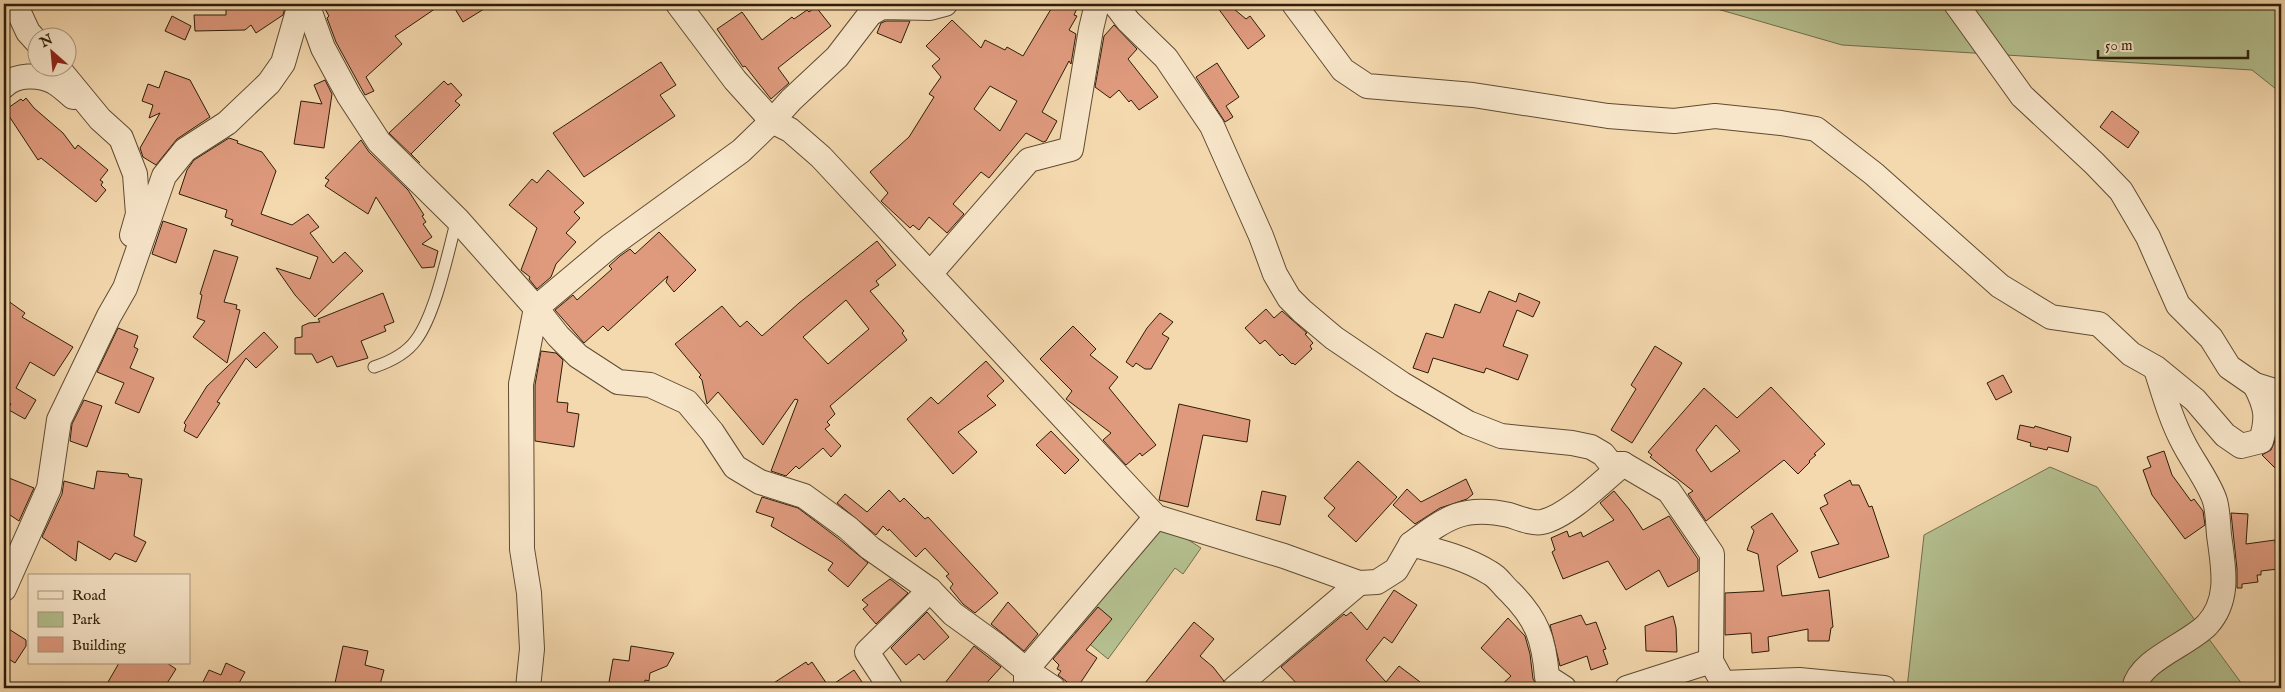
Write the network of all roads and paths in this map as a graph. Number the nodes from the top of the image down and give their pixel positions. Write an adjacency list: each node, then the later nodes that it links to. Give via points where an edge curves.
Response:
1 (15, 4): 10 (street)
2 (300, 4): 18 (street, via 283,63 269,83 227,123 185,150 164,176 125,288)
3 (307, 4): 15 (street, via 322,48 379,142)
4 (678, 4): 14 (street, via 735,80)
5 (945, 4): 14 (street, via 930,8 882,7 870,14 837,57)
6 (1097, 4): 16 (street, via 1071,149 1030,160)
7 (1115, 4): 23 (street, via 1138,32 1166,58 1212,126 1262,236 1275,274 1289,298 1302,311 1334,338 1468,423 1501,436 1591,447 1611,464)
8 (1294, 4): 20 (street, via 1343,70 1367,86 1473,95 1608,116 1674,122 1714,116 1781,122 1816,129 1874,174 2000,286 2051,317 2099,324 2131,354)
9 (1956, 4): 21 (street, via 2022,96 2121,191 2148,237 2178,305 2211,338 2229,367)
10 (28, 32)
11 (66, 78): 13 (street)
12 (4, 86): 13 (street, via 16,78 25,77 54,82)
13 (100, 118): 18 (street, via 121,138 135,174 138,214)
14 (772, 121): 16 (street, via 790,130 821,157); 17 (street, via 741,150 610,246)
15 (457, 219): 17 (street); 19 (lane, via 432,307 416,341 390,362)
16 (930, 274): 24 (street)
17 (536, 308): 28 (street, via 578,356 618,382 650,385 687,402 735,467 760,482 804,496); 31 (street, via 521,384 522,549 530,593 532,649)
18 (109, 316): 27 (street, via 58,420 49,488)
19 (374, 367)
20 (2156, 368): 21 (street, via 2195,400 2225,435 2241,446 2261,442 2267,421 2262,398); 38 (street, via 2183,442 2214,500 2225,576 2224,592 2208,624 2148,666)
21 (2255, 385): 22 (street)
22 (2281, 393)
23 (1623, 464): 25 (street, via 1570,508 1542,522 1491,511 1474,511 1445,519); 29 (street, via 1669,491 1712,554)
24 (1156, 517): 26 (street); 30 (street)
25 (1411, 544): 26 (street, via 1396,570 1377,582); 35 (street, via 1446,554 1492,574 1524,606 1537,628 1546,657 1547,677)
26 (1359, 583): 34 (street)
27 (4, 589)
28 (930, 590): 30 (street, via 953,614 996,645); 32 (street, via 867,652)
29 (1711, 661): 36 (street); 37 (street, via 1723,683 1799,680)
30 (1026, 679): 33 (street)
31 (528, 688)
32 (889, 688)
33 (1053, 688)
34 (1235, 688)
35 (1564, 688)
36 (1627, 688)
37 (1884, 688)
38 (2134, 688)

